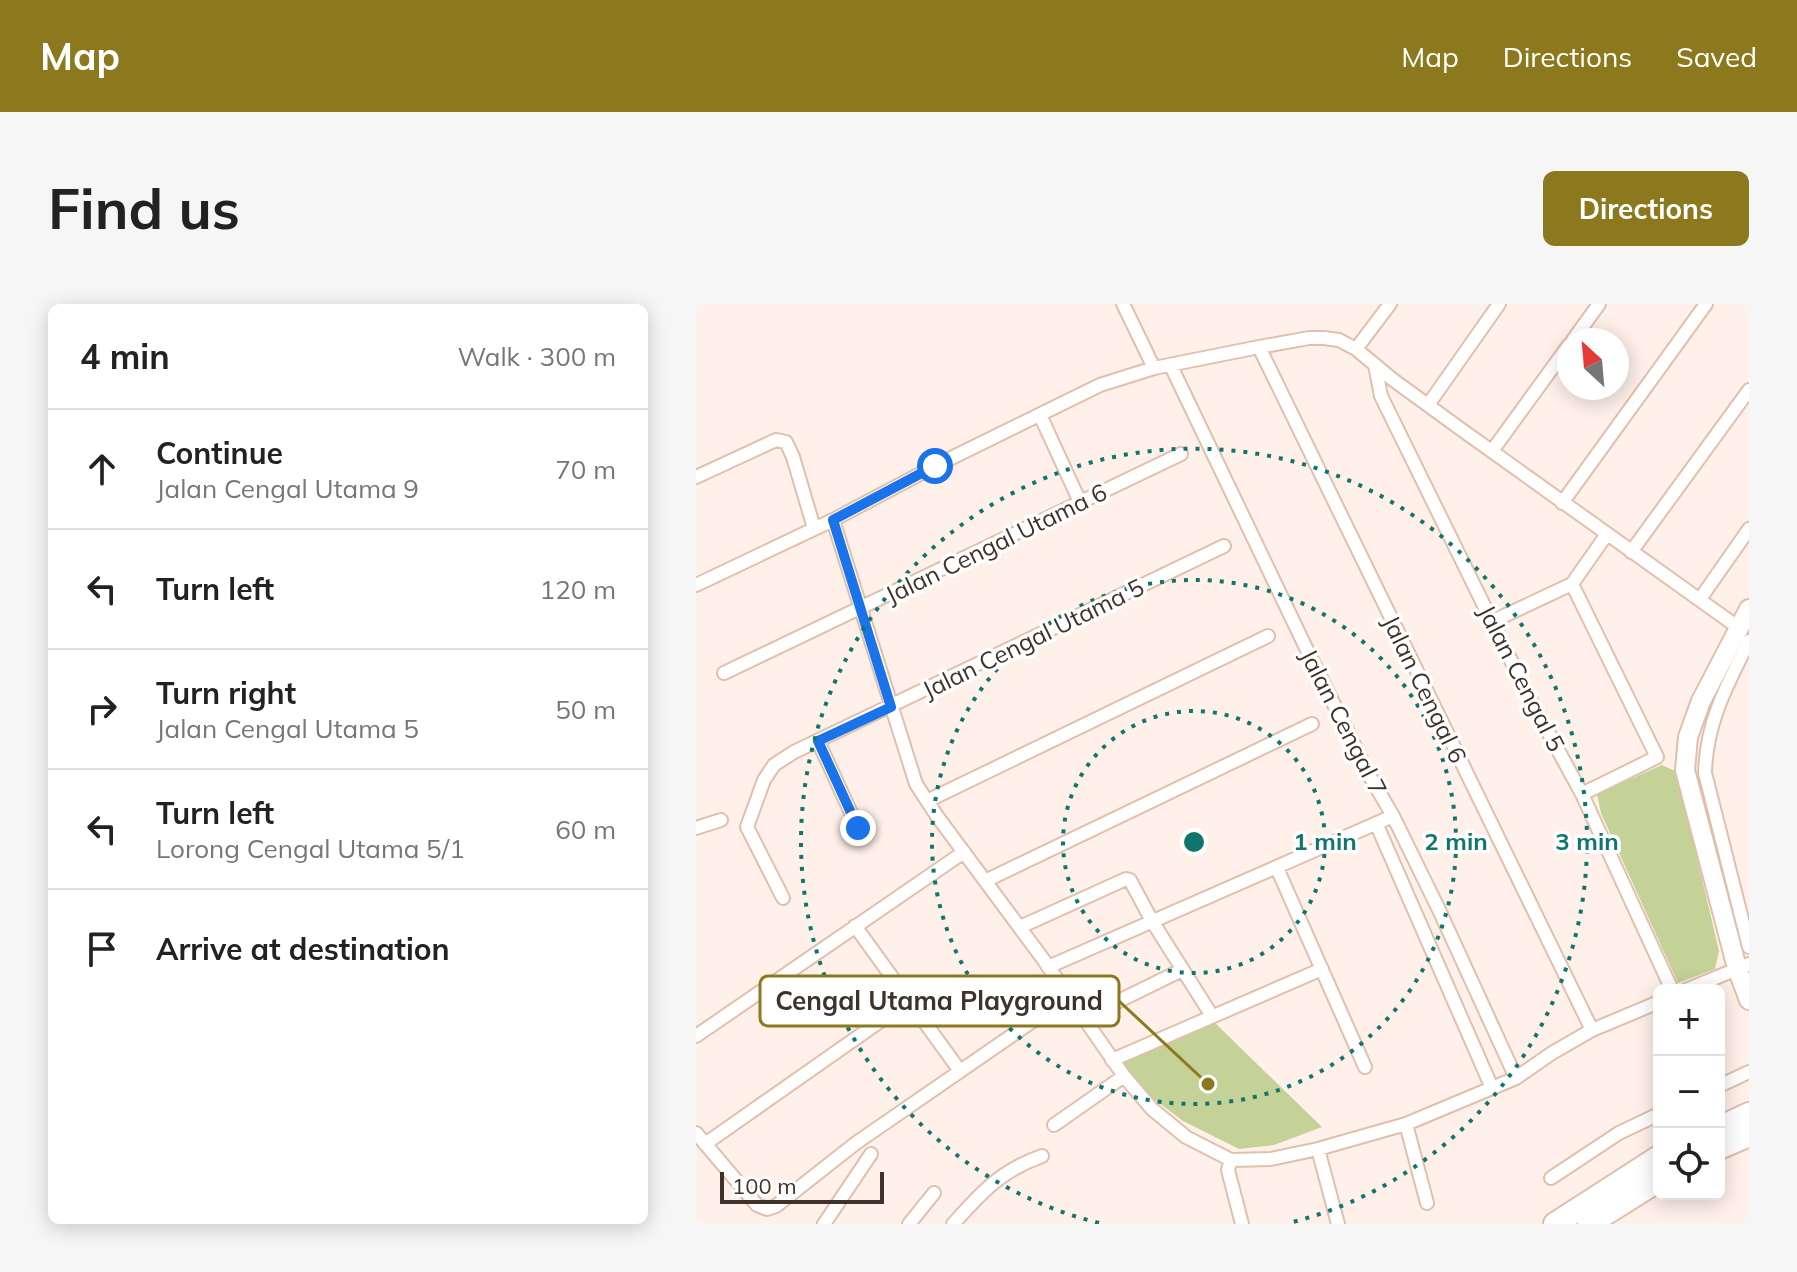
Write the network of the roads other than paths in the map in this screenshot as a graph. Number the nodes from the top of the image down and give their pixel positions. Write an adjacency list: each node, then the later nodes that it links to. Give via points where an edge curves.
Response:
1 (1123, 304): 12 (street)
2 (1390, 304): 8 (street)
3 (1499, 304): 14 (street)
4 (1599, 304): 6 (street)
5 (1706, 304): 20 (street)
6 (1582, 328)
7 (1259, 347): 8 (street, via 1324,338); 11 (street); 66 (street, Jalan Cengal 6)
8 (1356, 349): 10 (street)
9 (1557, 362): 16 (street)
10 (1375, 365): 14 (street); 32 (street, Jalan Cengal 5, via 1381,396)
11 (1171, 366): 12 (street); 41 (street, Jalan Cengal 7)
12 (1154, 368): 15 (street, via 1100,385)
13 (1749, 390): 26 (street)
14 (1428, 405): 16 (street)
15 (1040, 415): 19 (street); 21 (street)
16 (1492, 451): 20 (street)
17 (1181, 454): 19 (street, Jalan Cengal Utama 6)
18 (696, 477): 22 (street, via 776,440 786,442)
19 (1080, 502): 30 (street, Jalan Cengal Utama 6)
20 (1562, 503): 24 (street)
21 (833, 520): 22 (street); 30 (street)
22 (814, 528): 28 (street)
23 (1749, 529): 29 (street)
24 (1607, 534): 26 (street); 27 (street)
25 (1224, 546): 36 (street, Jalan Cengal Utama 5)
26 (1631, 552): 29 (street)
27 (1572, 584): 32 (street); 39 (street, via 1657,757)
28 (696, 585)
29 (1700, 599): 33 (street)
30 (860, 608): 35 (street, Jalan Cengal Utama 6); 36 (street)
31 (1749, 609): 33 (street)
32 (1493, 621): 39 (street, Jalan Cengal 5)
33 (1744, 635): 53 (street, via 1711,725 1705,773); 54 (street, via 1701,701 1688,737 1685,770)
34 (1268, 636): 40 (street)
35 (724, 673)
36 (891, 707): 38 (street, Jalan Cengal Utama 5); 40 (street, via 916,784)
37 (1312, 724): 48 (street)
38 (818, 741): 45 (street); 49 (street, Jalan Cengal Utama 5, via 774,765 747,827)
39 (1582, 794): 58 (street, Jalan Cengal 5)
40 (927, 801): 46 (street)
41 (1393, 816): 43 (street); 73 (street, Jalan Cengal 7)
42 (721, 820): 44 (street)
43 (1376, 823): 47 (street); 75 (street)
44 (696, 828)
45 (858, 828)
46 (964, 852): 48 (street); 51 (street)
47 (1277, 868): 50 (street); 56 (street)
48 (985, 881): 52 (street)
49 (783, 898)
50 (1152, 921): 52 (street, via 1126,879); 55 (street); 57 (street)
51 (855, 926): 62 (street); 67 (street)
52 (1020, 927): 55 (street)
53 (1749, 947)
54 (1743, 966): 59 (street); 61 (street)
55 (1048, 967): 60 (street)
56 (1322, 969): 64 (street); 69 (street)
57 (1182, 970): 64 (street); 65 (street)
58 (1669, 984)
59 (1700, 984)
60 (1069, 996): 65 (street); 70 (street)
61 (1749, 1000)
62 (909, 1001): 70 (street); 83 (street)
63 (1653, 1005): 66 (street)
64 (1212, 1016): 68 (street)
65 (1084, 1018): 68 (street)
66 (1592, 1030): 73 (street)
67 (696, 1036)
68 (1112, 1060): 72 (street)
69 (1365, 1067)
70 (960, 1071): 83 (street, via 767,1209 757,1205)
71 (1749, 1072): 74 (street)
72 (1124, 1076): 79 (street); 88 (street, via 1186,1137)
73 (1516, 1078): 75 (street)
74 (1725, 1083)
75 (1492, 1088): 78 (street)
76 (1749, 1114): 80 (highway)
77 (1653, 1117): 90 (street)
78 (1406, 1124): 85 (street); 93 (street)
79 (1054, 1125)
80 (1725, 1125)
81 (696, 1133): 83 (street)
82 (1749, 1135): 84 (highway)
83 (705, 1144)
84 (1725, 1145)
85 (1318, 1149): 88 (street, via 1271,1159); 98 (street)
86 (871, 1154): 94 (street)
87 (1042, 1156): 96 (street, via 998,1178)
88 (1231, 1160): 97 (street, via 1228,1170)
89 (1653, 1161): 99 (highway)
90 (1551, 1178)
91 (1653, 1184): 100 (highway)
92 (934, 1193): 95 (street)
93 (1427, 1203)
94 (824, 1224)
95 (909, 1224)
96 (953, 1224)
97 (1242, 1224)
98 (1338, 1224)
99 (1555, 1224)
100 (1589, 1224)

